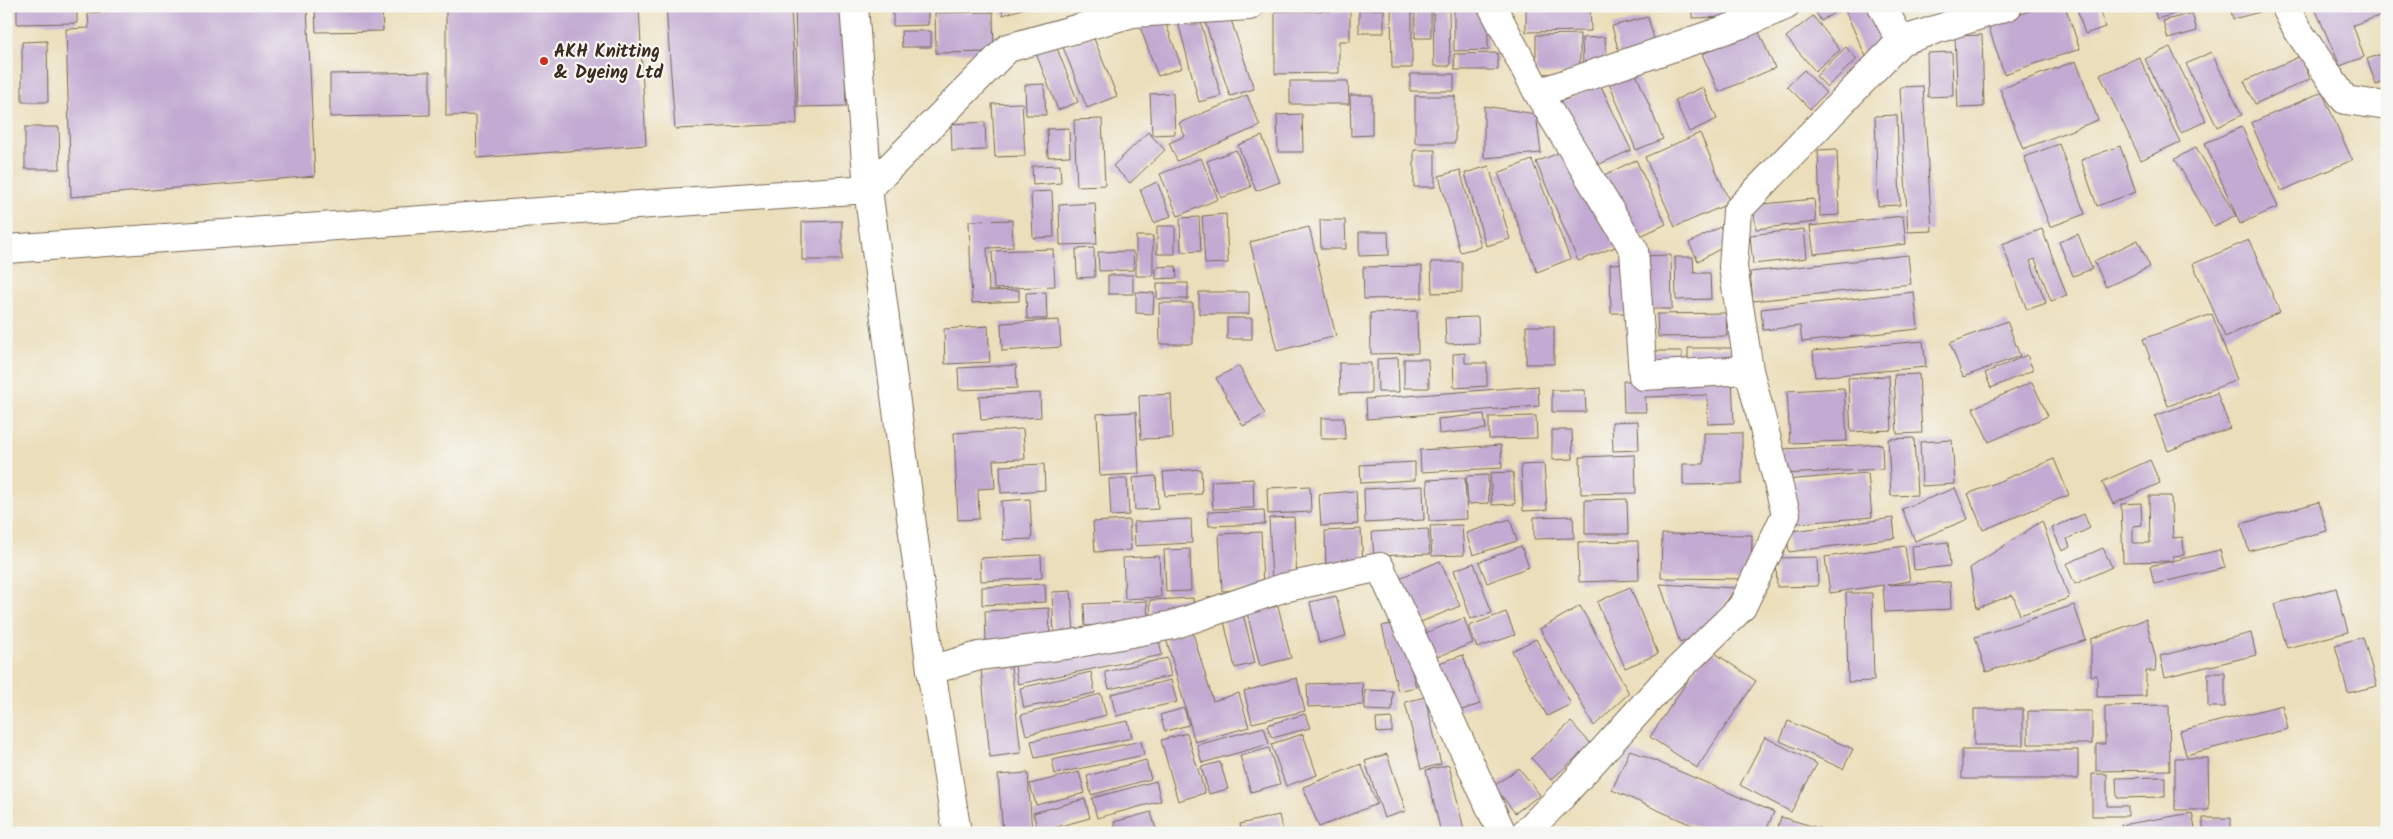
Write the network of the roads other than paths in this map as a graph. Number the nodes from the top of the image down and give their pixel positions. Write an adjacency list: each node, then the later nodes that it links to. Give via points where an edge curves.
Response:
1 (854, 6): 11 (street)
2 (1249, 6): 11 (street, via 1133,13 1008,48)
3 (1492, 6): 9 (street)
4 (1784, 6): 9 (street, via 1742,24)
5 (1882, 6): 8 (street)
6 (2008, 6): 8 (street)
7 (2285, 6): 10 (street, via 2345,100)
8 (1901, 41): 13 (street, via 1737,211 1733,267)
9 (1538, 93): 13 (street, via 1634,250 1643,376)
10 (2387, 106)
11 (868, 189): 12 (street); 14 (street)
12 (6, 249)
13 (1748, 370): 17 (street, via 1786,514 1742,607 1662,685)
14 (931, 670): 15 (street); 16 (street, via 978,656 1073,644 1173,625 1283,588 1380,567)
15 (957, 833)
16 (1502, 833)
17 (1525, 833)

